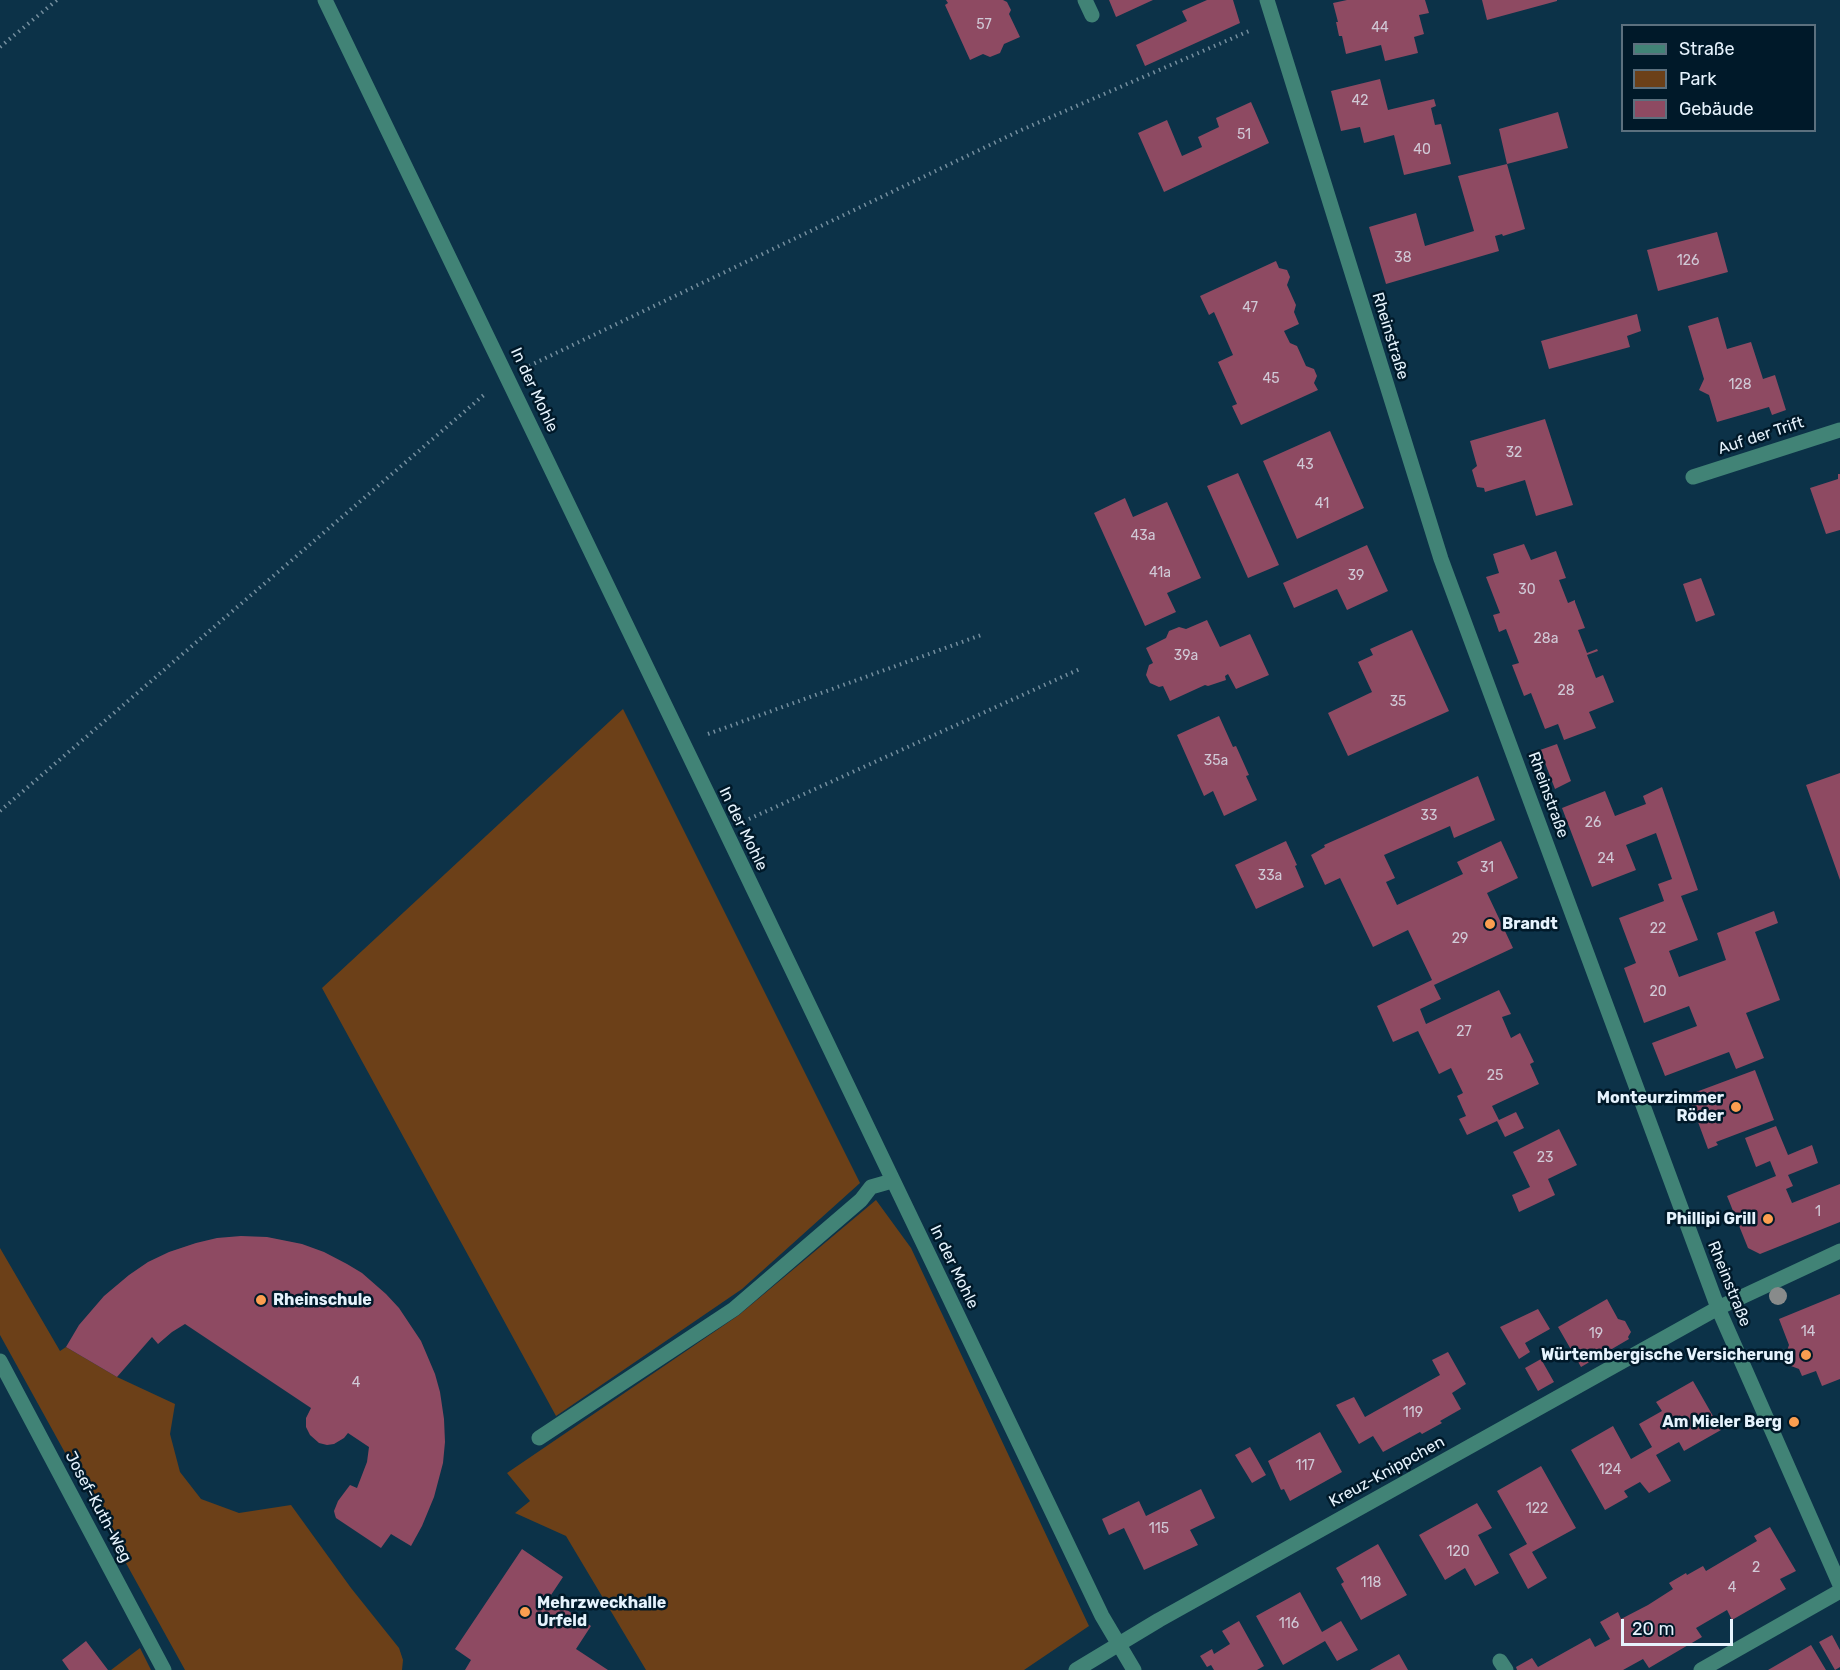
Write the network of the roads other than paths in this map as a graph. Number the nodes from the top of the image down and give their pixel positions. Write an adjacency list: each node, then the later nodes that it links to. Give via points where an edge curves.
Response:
1 (325, 0): 7 (street, In der Mohle)
2 (1085, 0): 4 (street)
3 (1267, 0): 9 (street, Rheinstraße, via 1441,559)
4 (1092, 15)
5 (1840, 430): 6 (street, Auf der Trift)
6 (1693, 477)
7 (892, 1181): 11 (street, via 871,1187 861,1200 734,1309); 14 (street, In der Mohle)
8 (1840, 1251): 9 (street)
9 (1718, 1308): 12 (street, Rheinstraße); 14 (street, Kreuz-Knippchen)
10 (0, 1361): 15 (street, Josef-Kuth-Weg)
11 (539, 1438)
12 (1840, 1585)
13 (1840, 1591): 18 (street)
14 (1119, 1644): 16 (street, Kreuz-Knippchen); 17 (street, In der Mohle)
15 (164, 1670)
16 (1076, 1670)
17 (1134, 1670)
18 (1701, 1670)

